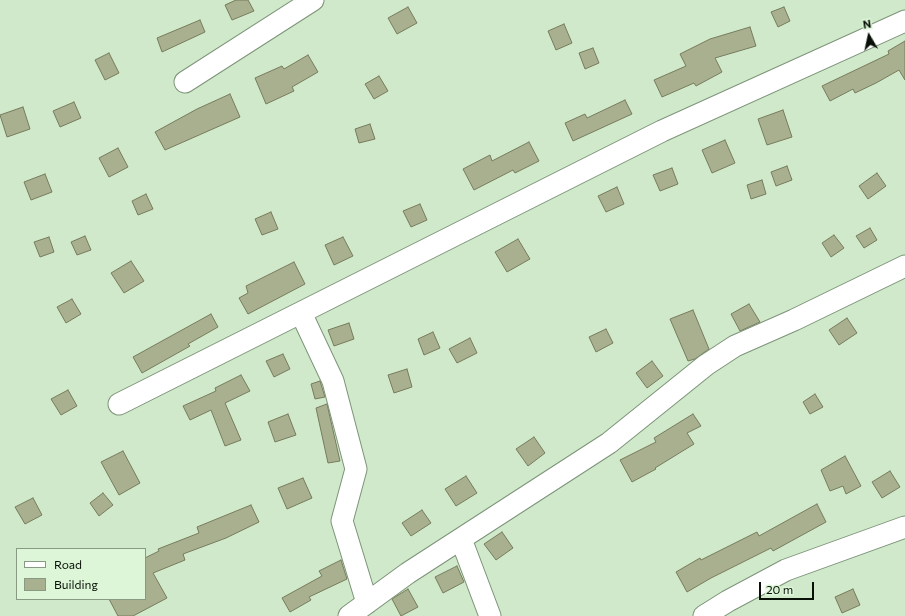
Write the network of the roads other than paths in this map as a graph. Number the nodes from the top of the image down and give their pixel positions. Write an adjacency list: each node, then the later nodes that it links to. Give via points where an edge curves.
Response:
1 (313, 0): 3 (street)
2 (905, 21): 5 (street, via 662,131)
3 (184, 82)
4 (905, 266): 8 (street, via 734,346 706,365 610,443)
5 (301, 313): 6 (street); 9 (street, via 333,381 356,469 342,521)
6 (119, 404)
7 (905, 527): 12 (street, via 786,570)
8 (461, 539): 9 (street, via 408,572); 11 (street)
9 (367, 603): 10 (street)
10 (349, 616)
11 (490, 616)
12 (704, 616)

